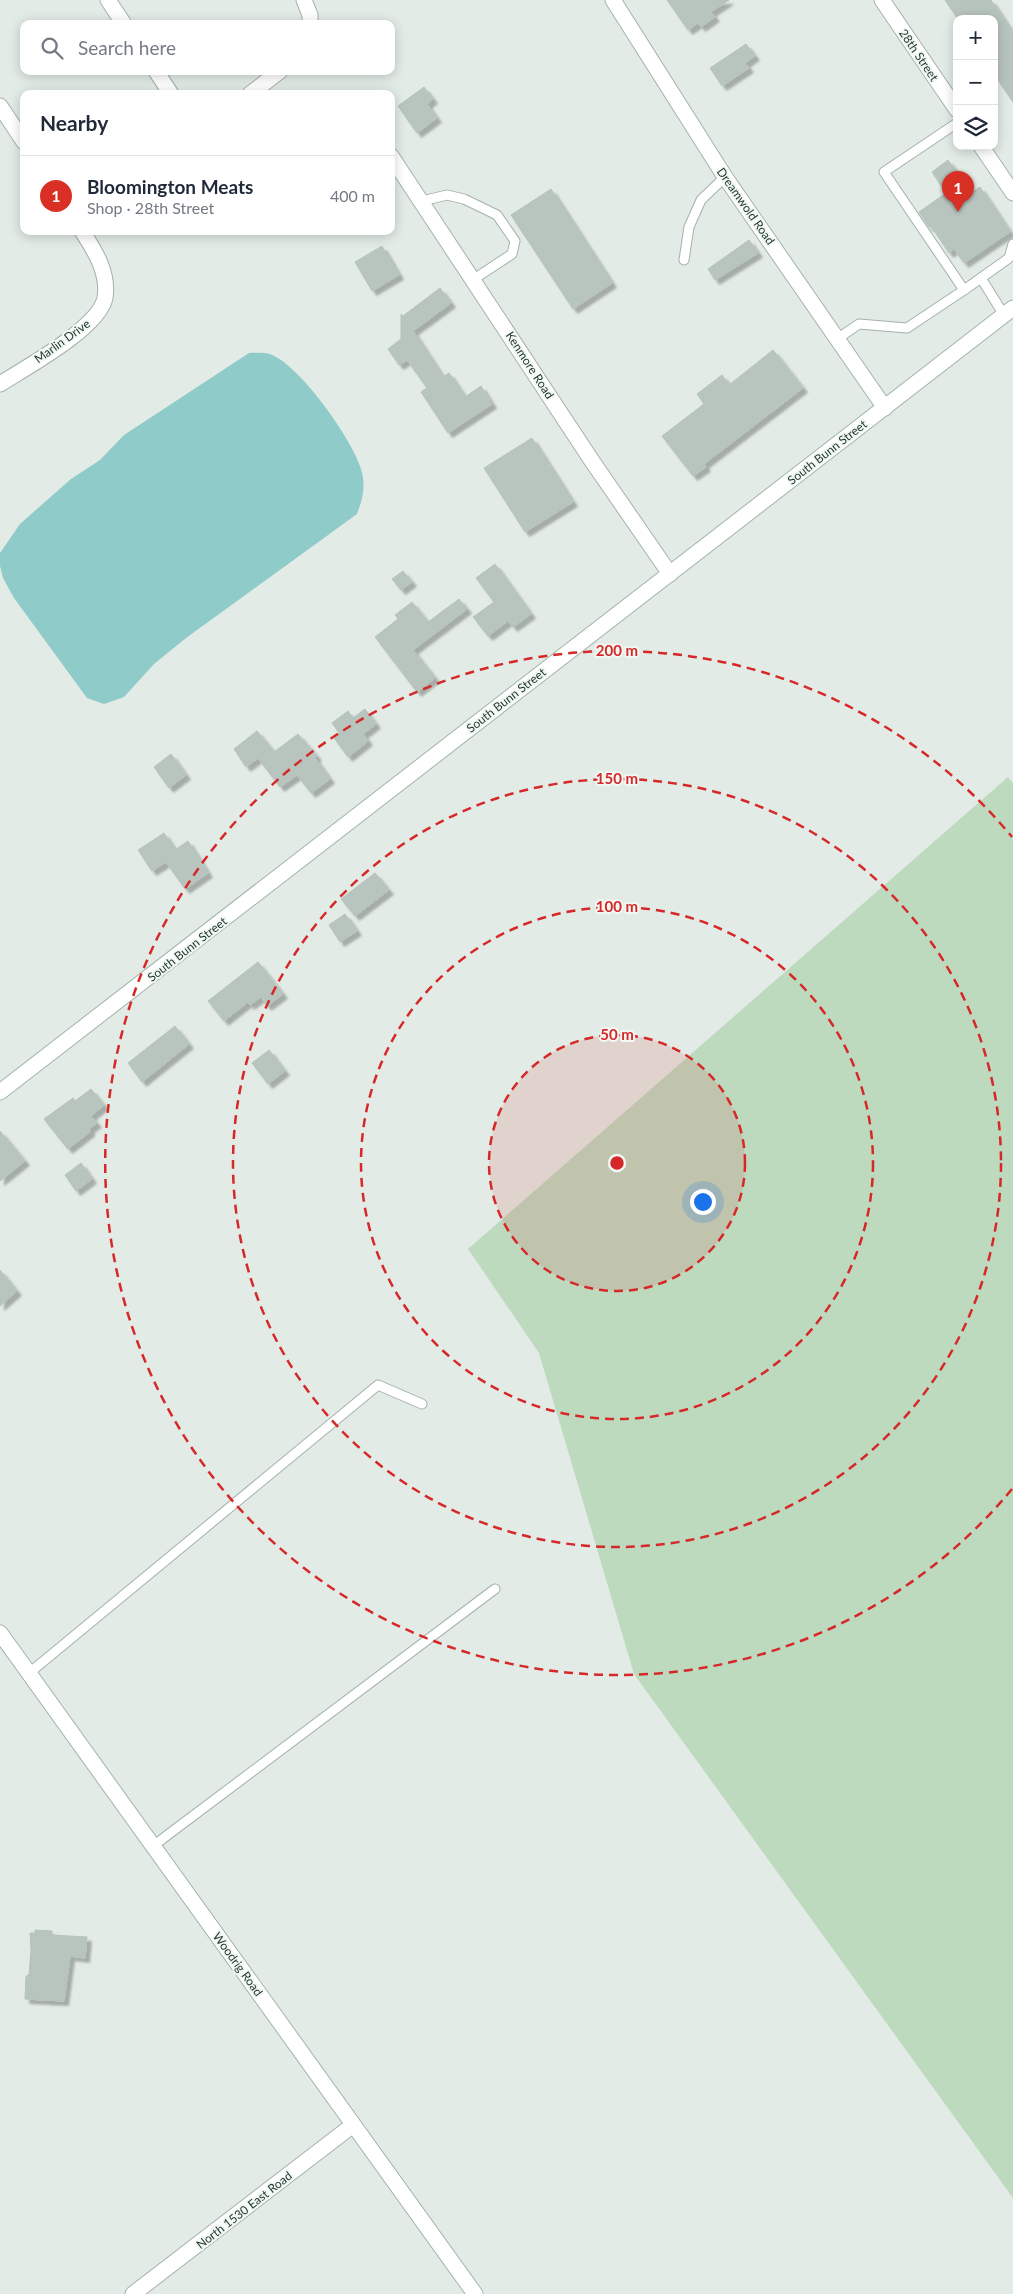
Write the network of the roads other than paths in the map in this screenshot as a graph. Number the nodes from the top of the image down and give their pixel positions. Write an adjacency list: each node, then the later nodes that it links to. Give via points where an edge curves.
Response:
1 (108, 0): 5 (street)
2 (304, 0): 6 (street)
3 (613, 0): 17 (street, Dreamwold Road)
4 (882, 0): 11 (street, 28th Street)
5 (121, 20)
6 (310, 20)
7 (159, 75): 9 (street)
8 (275, 75): 10 (street)
9 (168, 90)
10 (255, 90)
11 (954, 105)
12 (0, 106): 14 (street)
13 (953, 126): 25 (lane, via 884,172)
14 (20, 136)
15 (984, 150): 18 (street)
16 (395, 162): 19 (street, Kenmore Road)
17 (725, 177): 22 (lane, via 701,200 689,227); 27 (street, Dreamwold Road)
18 (1013, 193)
19 (422, 201): 24 (street, Kenmore Road); 24 (lane, via 447,195 464,199 497,215 507,227 516,241 512,254)
20 (84, 235): 28 (street, Marlin Drive, via 104,275 104,301 90,322 77,333)
21 (1013, 244): 23 (lane, via 1009,258)
22 (684, 260)
23 (981, 278): 25 (lane); 26 (lane)
24 (474, 279): 30 (street, Kenmore Road)
25 (964, 290): 27 (lane, via 907,328 859,324)
26 (1008, 312): 29 (street, South Bunn Street)
27 (838, 339): 29 (street, Dreamwold Road)
28 (0, 384)
29 (885, 408): 30 (street, South Bunn Street)
30 (670, 574): 31 (street, South Bunn Street)
31 (0, 1092)
32 (422, 1404): 35 (lane, via 378,1385)
33 (495, 1589): 36 (lane)
34 (0, 1633): 35 (street, Woodrig Road)
35 (28, 1674): 36 (street, Woodrig Road)
36 (153, 1846): 37 (street, Woodrig Road)
37 (353, 2125): 38 (street, North 1530 East Road); 39 (street, Woodrig Road)
38 (133, 2294)
39 (475, 2294)

